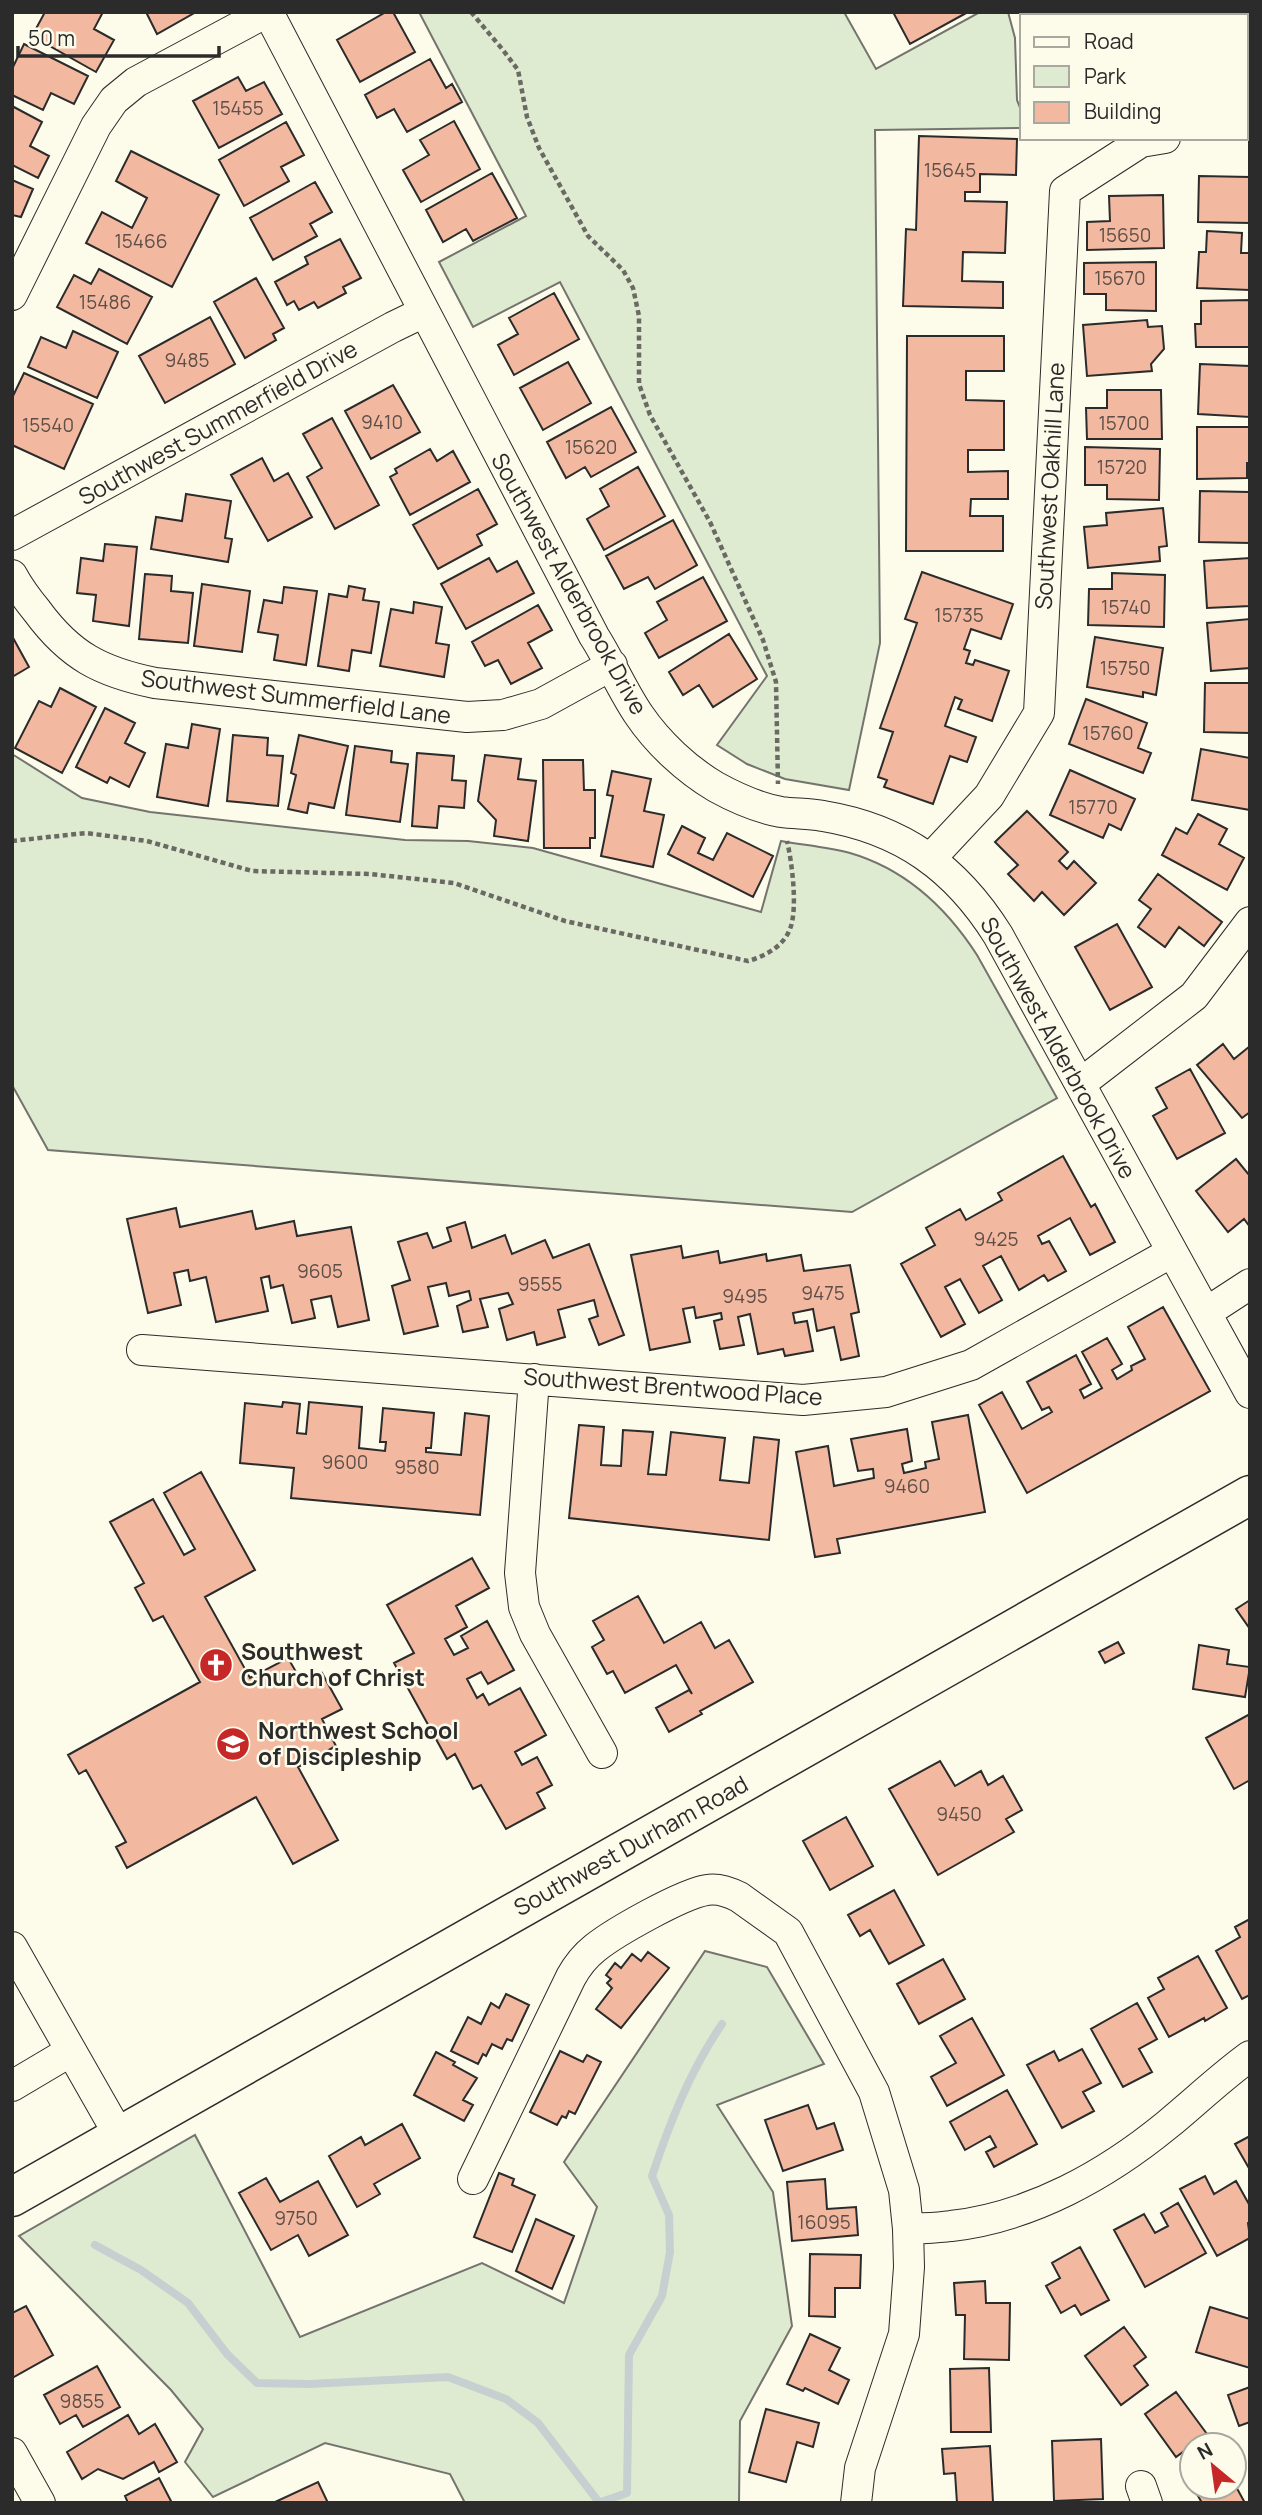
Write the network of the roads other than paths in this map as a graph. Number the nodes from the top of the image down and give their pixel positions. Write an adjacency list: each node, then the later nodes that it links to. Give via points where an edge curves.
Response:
1 (268, 12): 3 (street, via 136,82 114,100 96,126); 4 (street, Southwest Alderbrook Drive)
2 (1153, 140): 8 (street, Southwest Oakhill Lane, via 1141,142 1065,191 1039,713 989,796)
3 (12, 295)
4 (424, 312): 5 (street, Southwest Summerfield Drive); 7 (street, Southwest Alderbrook Drive)
5 (12, 535)
6 (12, 575): 7 (street, Southwest Summerfield Lane, via 67,647 120,676 155,683 467,717 503,715 541,704)
7 (612, 665): 8 (street, Southwest Alderbrook Drive, via 656,737 716,787 779,812 821,815 873,828)
8 (931, 858): 10 (street, Southwest Alderbrook Drive, via 984,913)
9 (1250, 922): 10 (street, via 1194,996)
10 (1080, 1084): 11 (street, Southwest Alderbrook Drive)
11 (1172, 1252): 13 (street, Southwest Alderbrook Drive); 15 (street, Southwest Brentwood Place, via 971,1365 886,1392 803,1400)
12 (1250, 1284): 13 (street)
13 (1207, 1312): 16 (street, Southwest Alderbrook Drive)
14 (142, 1350): 15 (street, Southwest Brentwood Place)
15 (534, 1379): 18 (street, via 520,1573 524,1607)
16 (1250, 1393)
17 (1250, 1495): 23 (main road, Southwest Durham Road)
18 (602, 1753)
19 (12, 1947): 20 (street)
20 (71, 2051): 22 (street); 23 (street)
21 (1250, 2056): 26 (street, via 1135,2150 1049,2200 953,2226)
22 (12, 2086)
23 (119, 2136): 25 (main road, Southwest Durham Road)
24 (473, 2179): 26 (street, via 570,1977 586,1956 689,1895 714,1890 738,1897 788,1932 874,2092 904,2190)
25 (12, 2197)
26 (908, 2229): 29 (street, via 904,2334 860,2468)
27 (12, 2453): 28 (street)
28 (40, 2503)
29 (856, 2503)

